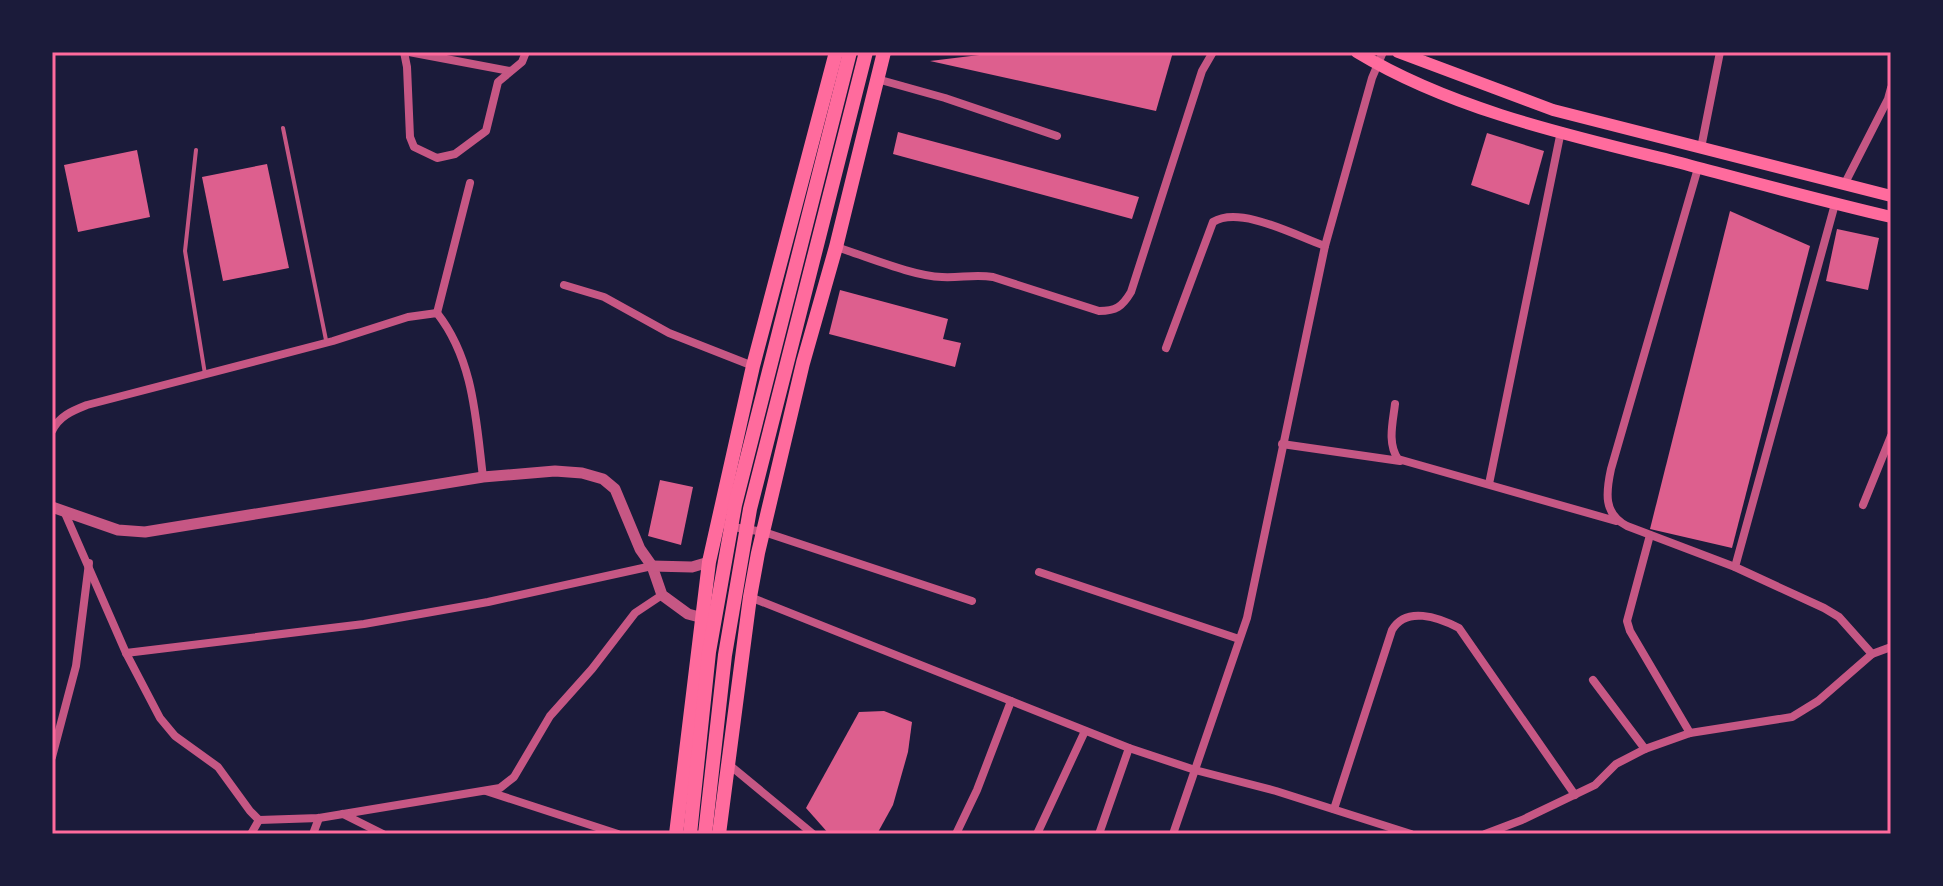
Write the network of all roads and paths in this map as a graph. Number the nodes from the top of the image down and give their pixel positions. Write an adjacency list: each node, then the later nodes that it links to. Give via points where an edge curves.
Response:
1 (407, 52): 12 (street); 12 (street, via 410,137 414,147 437,158 455,154 486,131 498,82)
2 (526, 52): 12 (street)
3 (836, 52): 32 (main road)
4 (850, 52): 83 (main road, via 735,505 709,652)
5 (866, 52): 84 (main road, via 750,509 725,655)
6 (884, 52): 13 (main road)
7 (1213, 52): 27 (street, via 1202,71 1123,306 1099,311 993,277 926,274)
8 (1357, 52): 11 (main road)
9 (1398, 52): 18 (main road, via 1553,110)
10 (1720, 52): 18 (street)
11 (1381, 58): 16 (main road, via 1413,81); 26 (street)
12 (511, 71)
13 (877, 79): 17 (street); 27 (main road)
14 (1891, 88): 22 (street)
15 (283, 128): 30 (lane)
16 (1561, 131): 20 (main road); 40 (street)
17 (1057, 136)
18 (1701, 148): 22 (main road)
19 (196, 150): 33 (lane, via 185,251)
20 (1698, 168): 24 (main road); 44 (street, via 1611,469 1607,503)
21 (470, 183): 29 (street)
22 (1844, 185): 23 (main road)
23 (1891, 196)
24 (1835, 204): 25 (main road); 51 (street)
25 (1891, 217)
26 (1325, 246): 31 (street, via 1239,216 1213,222); 37 (street)
27 (836, 247): 46 (main road)
28 (564, 285): 32 (street, via 604,297 669,333)
29 (437, 313): 30 (street); 39 (street, via 463,359)
30 (327, 343): 33 (street)
31 (1166, 348)
32 (753, 366): 45 (main road)
33 (205, 374): 35 (street, via 70,411)
34 (1395, 404): 38 (street, via 1393,451)
35 (52, 431)
36 (1891, 436): 41 (street)
37 (1282, 444): 38 (street); 58 (street, via 1258,572)
38 (1407, 462): 40 (street)
39 (483, 477): 43 (street, via 145,532 118,530); 50 (street, via 555,471 603,479 615,489)
40 (1489, 484): 44 (street)
41 (1863, 505)
42 (52, 507): 43 (street)
43 (64, 511): 48 (street)
44 (1616, 521): 47 (street)
45 (719, 524): 46 (street); 49 (main road)
46 (764, 532): 55 (main road); 56 (street)
47 (1650, 535): 51 (street); 65 (street, via 1627,621)
48 (89, 562): 60 (street); 69 (street, via 76,666)
49 (709, 562): 50 (street); 53 (main road)
50 (652, 566): 54 (street); 60 (street, via 364,624)
51 (1735, 567): 61 (street, via 1839,617)
52 (1039, 572): 58 (street)
53 (706, 588): 55 (street); 57 (main road)
54 (662, 595): 57 (street); 72 (street, via 635,613 550,716 514,777)
55 (750, 597): 63 (street); 70 (main road)
56 (972, 601)
57 (703, 618): 66 (main road)
58 (1239, 639): 71 (street)
59 (1891, 647): 61 (street)
60 (126, 653): 77 (street, via 160,718 175,736 218,767)
61 (1872, 654): 65 (street, via 1792,717)
62 (1593, 680): 68 (street)
63 (1011, 701): 64 (street); 87 (street)
64 (1085, 731): 67 (street); 88 (street)
65 (1690, 733): 68 (street)
66 (686, 738): 70 (street); 82 (main road)
67 (1129, 748): 71 (street); 89 (street)
68 (1645, 749): 73 (street)
69 (52, 757)
70 (727, 763): 85 (main road); 86 (street)
71 (1195, 770): 74 (street); 90 (street)
72 (485, 791): 75 (street); 81 (street)
73 (1575, 795): 74 (street, via 1466,636 1449,623 1406,616 1392,630); 92 (street)
74 (1334, 809): 91 (street)
75 (342, 814): 76 (street); 80 (street)
76 (319, 818): 77 (street); 79 (street)
77 (259, 820): 78 (street)
78 (251, 834)
79 (313, 834)
80 (383, 834)
81 (618, 834)
82 (676, 834)
83 (690, 834)
84 (705, 834)
85 (719, 834)
86 (813, 834)
87 (956, 834)
88 (1037, 834)
89 (1099, 834)
90 (1173, 834)
91 (1411, 834)
92 (1485, 834)

